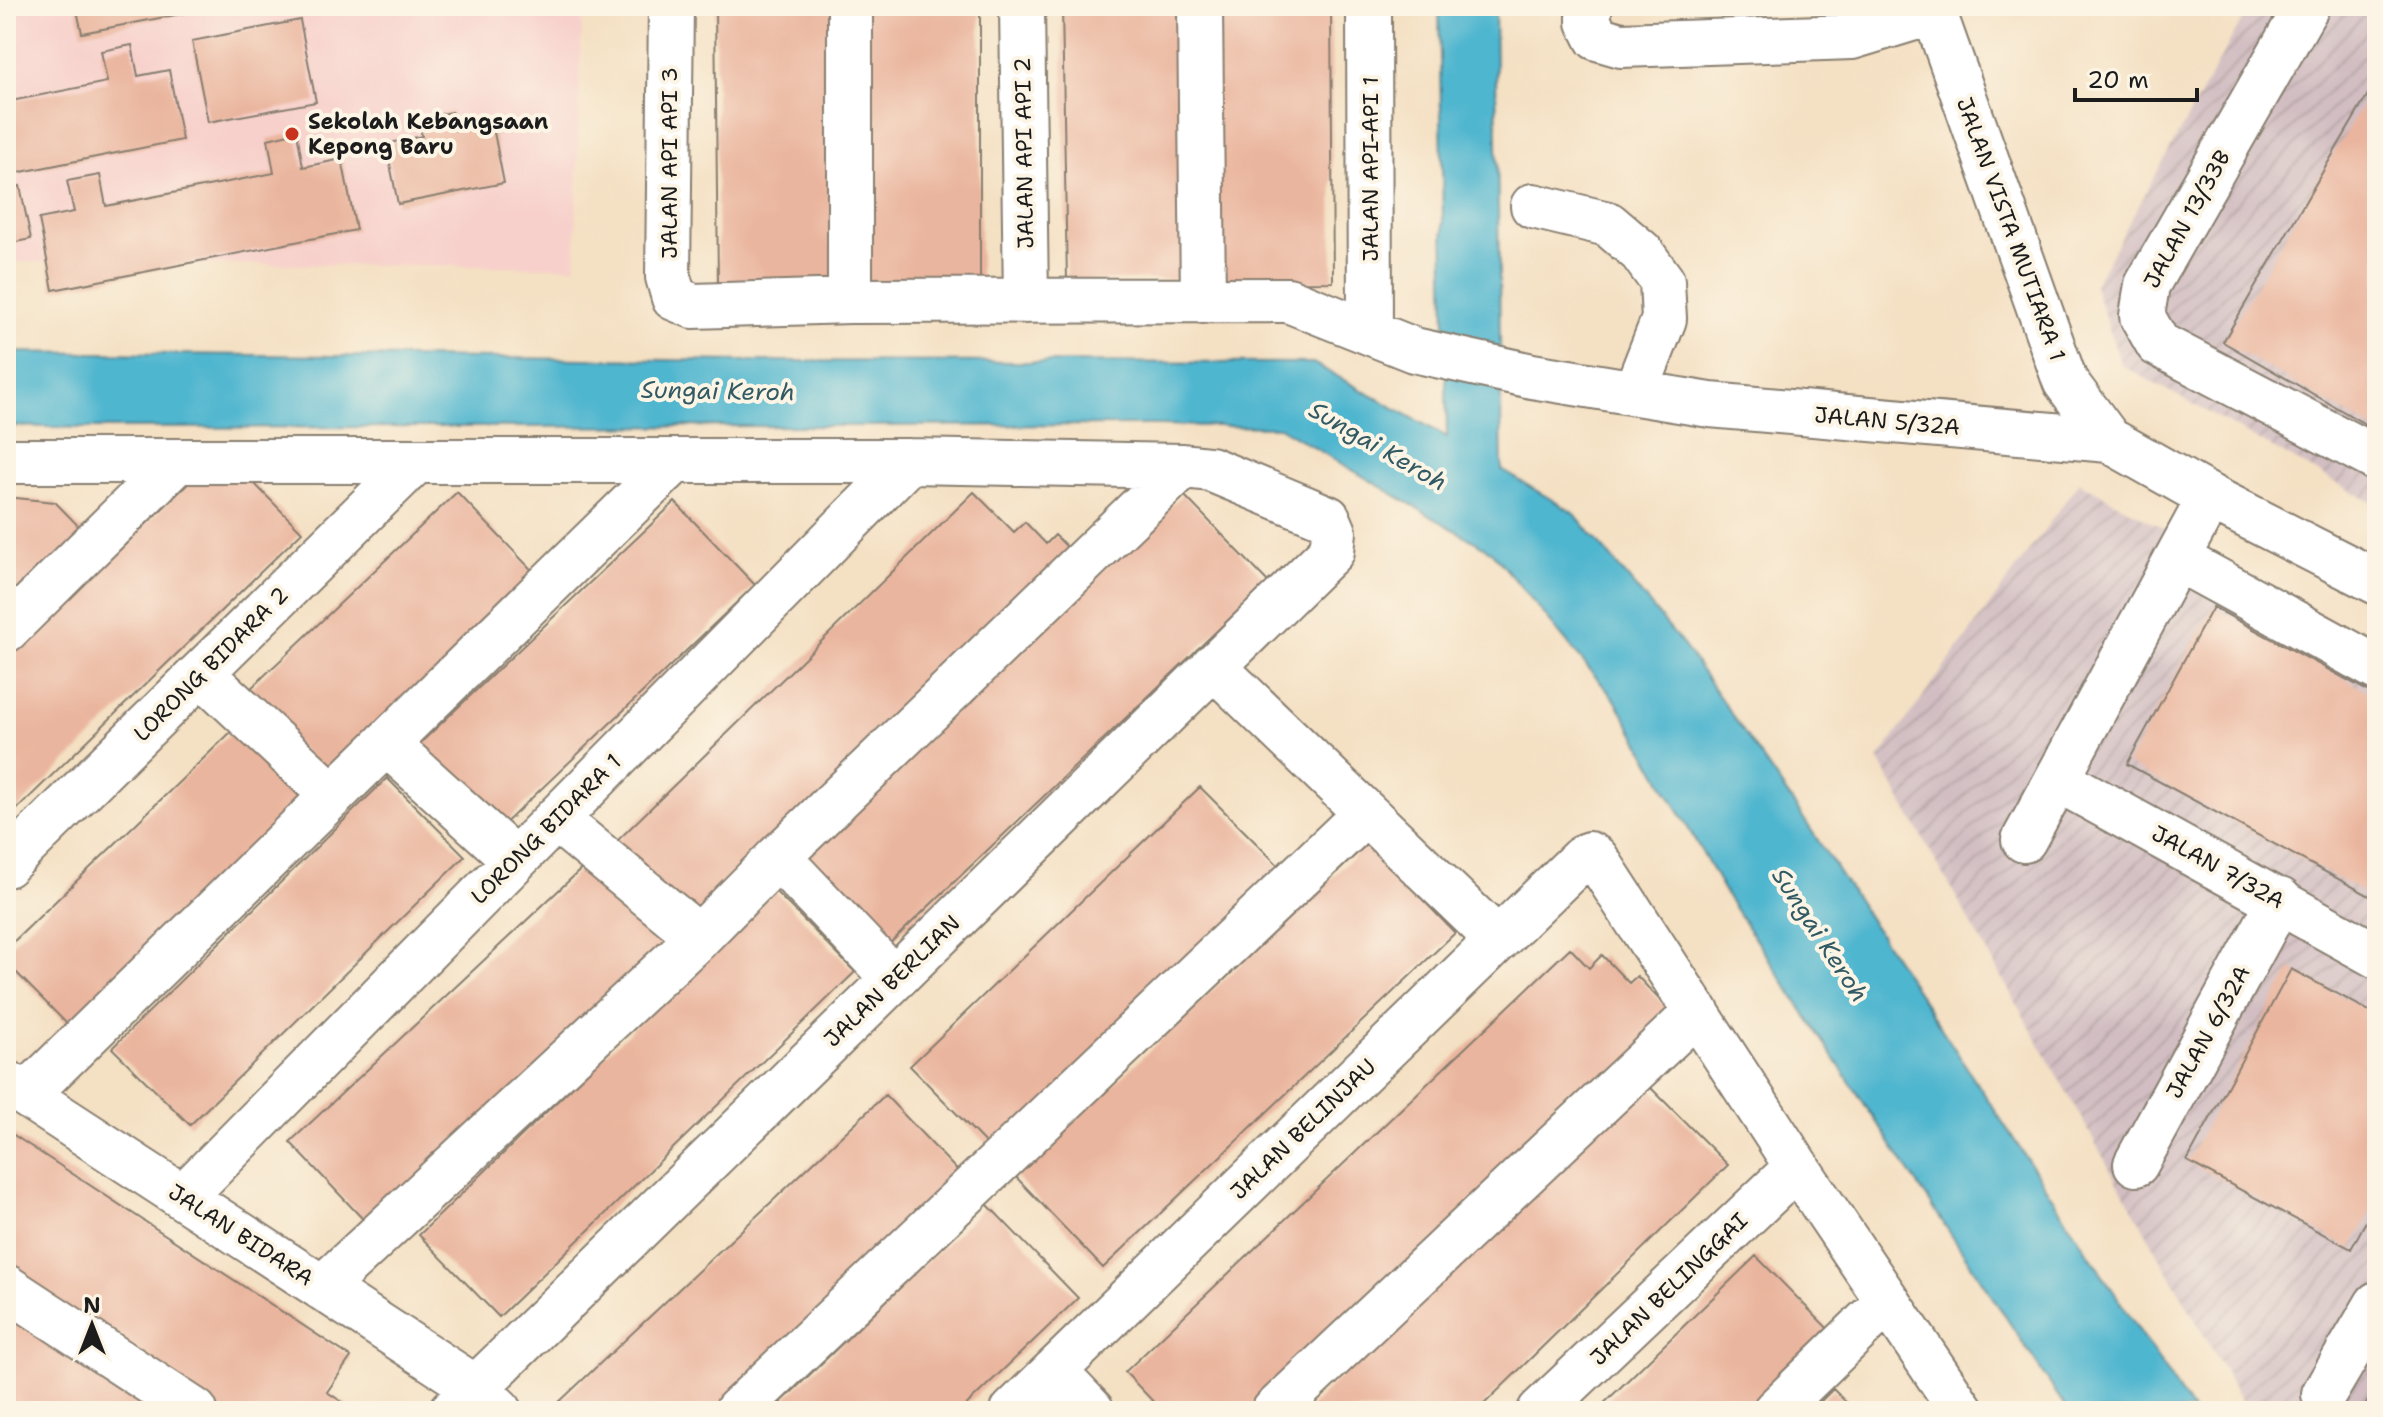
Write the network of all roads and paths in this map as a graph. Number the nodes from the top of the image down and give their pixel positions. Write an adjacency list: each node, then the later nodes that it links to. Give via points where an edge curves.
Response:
1 (671, 6): 14 (street, JALAN API API 3, via 668,277 674,298)
2 (850, 6): 11 (street)
3 (1022, 6): 12 (street, JALAN API API 2)
4 (1200, 6): 13 (street)
5 (1369, 6): 15 (street, JALAN API-API 1)
6 (1589, 6): 9 (street, via 1597,38 1621,45)
7 (2307, 6): 18 (street, JALAN 13/33B, via 2147,285 2142,316 2158,344)
8 (1934, 9): 9 (street); 17 (street, JALAN VISTA MUTIARA 1, via 2065,381)
9 (1852, 22)
10 (1533, 206): 16 (street, via 1608,224 1641,252 1662,281 1664,319)
11 (850, 301): 12 (street, JALAN 5/32A); 14 (street, JALAN 5/32A)
12 (1026, 301): 13 (street, JALAN 5/32A)
13 (1203, 301): 15 (street, JALAN 5/32A, via 1288,300)
14 (693, 306)
15 (1370, 331): 16 (street, JALAN 5/32A, via 1414,350)
16 (1635, 393): 17 (street, JALAN 5/32A, via 1710,405)
17 (2109, 440): 25 (street, JALAN 5/32A)
18 (2377, 459)
19 (6, 461): 23 (street)
20 (909, 461): 22 (street); 24 (street); 36 (street, LORONG BIDARA 1)
21 (415, 462): 22 (street); 23 (street); 31 (street, LORONG BIDARA 2)
22 (674, 462): 32 (street)
23 (175, 463): 28 (street)
24 (1183, 466): 29 (street, JALAN BERLIAN, via 1210,469 1328,518 1334,532 1332,551); 38 (street)
25 (2210, 497): 26 (street); 27 (street, JALAN 5/32A)
26 (2178, 559): 30 (street); 33 (street)
27 (2377, 582)
28 (6, 630)
29 (1213, 666): 35 (street); 45 (street, JALAN BERLIAN)
30 (2377, 668)
31 (201, 673): 34 (street); 40 (street, LORONG BIDARA 2)
32 (386, 743): 34 (street); 39 (street)
33 (2059, 780): 37 (street); 41 (street, JALAN 7/32A)
34 (332, 795): 47 (street)
35 (1366, 813): 43 (street); 59 (street)
36 (556, 819): 39 (street, LORONG BIDARA 1); 42 (street)
37 (2024, 840)
38 (778, 857): 42 (street); 45 (street)
39 (515, 860): 50 (street, LORONG BIDARA 1)
40 (6, 865)
41 (2280, 900): 44 (street, JALAN 7/32A); 48 (street, JALAN 6/32A)
42 (699, 937): 52 (street)
43 (1498, 940): 46 (street, JALAN BELINJAU, via 1589,854); 55 (street, JALAN BELINJAU)
44 (2377, 956)
45 (894, 979): 57 (street, JALAN BERLIAN)
46 (1697, 1012): 49 (street); 62 (street)
47 (16, 1089): 50 (street, JALAN BIDARA)
48 (2136, 1164)
49 (1797, 1167): 53 (street); 63 (street, JALAN BELINGGAI)
50 (183, 1197): 52 (street, JALAN BIDARA)
51 (6, 1287): 58 (street)
52 (322, 1288): 57 (street, JALAN BIDARA)
53 (1888, 1301): 64 (street); 65 (street)
54 (2377, 1304): 56 (street)
55 (1054, 1371): 60 (street, JALAN BELINJAU); 61 (street)
56 (2324, 1394)
57 (476, 1403)
58 (195, 1411)
59 (737, 1411)
60 (1013, 1411)
61 (1092, 1411)
62 (1274, 1411)
63 (1540, 1411)
64 (1775, 1411)
65 (1962, 1411)

